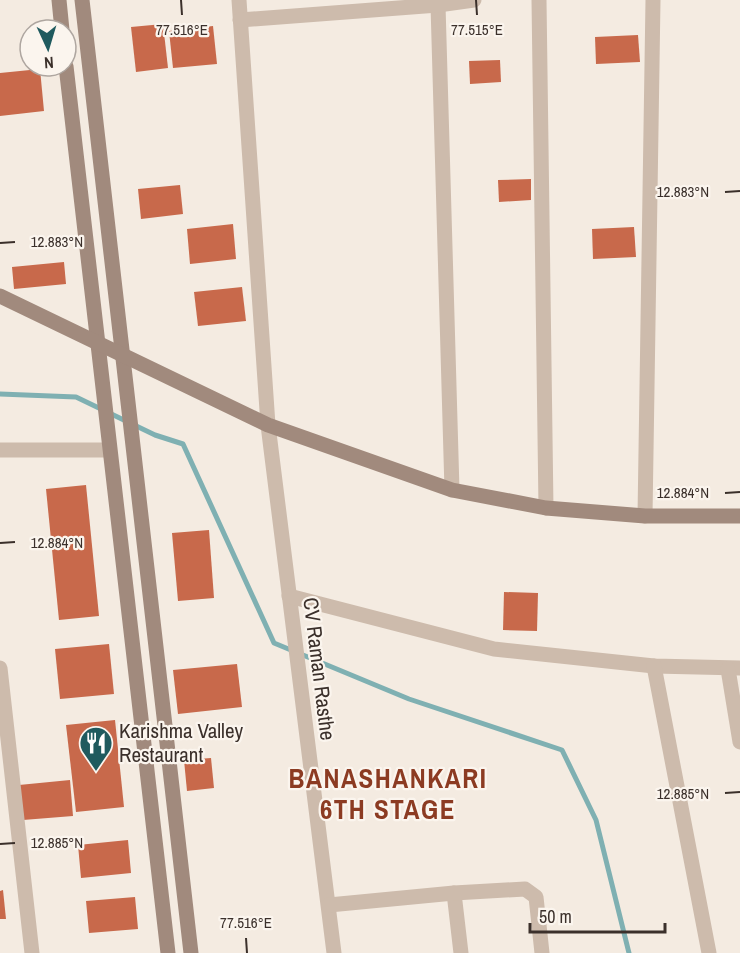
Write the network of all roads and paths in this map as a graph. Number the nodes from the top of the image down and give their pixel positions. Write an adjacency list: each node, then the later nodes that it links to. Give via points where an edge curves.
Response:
1 (59, 0): 8 (main road)
2 (82, 0): 13 (main road)
3 (239, 0): 9 (street, CV Raman Rasthe)
4 (474, 0): 7 (street)
5 (539, 0): 18 (street)
6 (653, 0): 19 (street)
7 (438, 5): 9 (street); 17 (street)
8 (61, 18)
9 (240, 20): 14 (street, CV Raman Rasthe)
10 (67, 78): 12 (main road)
11 (0, 296): 12 (main road)
12 (97, 342): 13 (main road); 16 (main road)
13 (122, 354): 14 (main road); 31 (main road)
14 (268, 425): 17 (main road); 21 (street, CV Raman Rasthe)
15 (0, 450): 16 (street)
16 (109, 450): 30 (main road)
17 (452, 490): 18 (main road)
18 (546, 508): 19 (main road)
19 (645, 516): 20 (main road)
20 (740, 516)
21 (289, 596): 22 (street, via 494,650); 28 (street, CV Raman Rasthe)
22 (654, 666): 24 (street); 35 (street)
23 (0, 668): 25 (street)
24 (734, 669): 26 (street)
25 (3, 727): 29 (street)
26 (740, 742)
27 (454, 892): 28 (street); 33 (street); 34 (street, via 525,890 534,894)
28 (329, 905): 32 (street, CV Raman Rasthe)
29 (32, 953)
30 (168, 953)
31 (191, 953)
32 (334, 953)
33 (461, 953)
34 (542, 953)
35 (709, 953)

